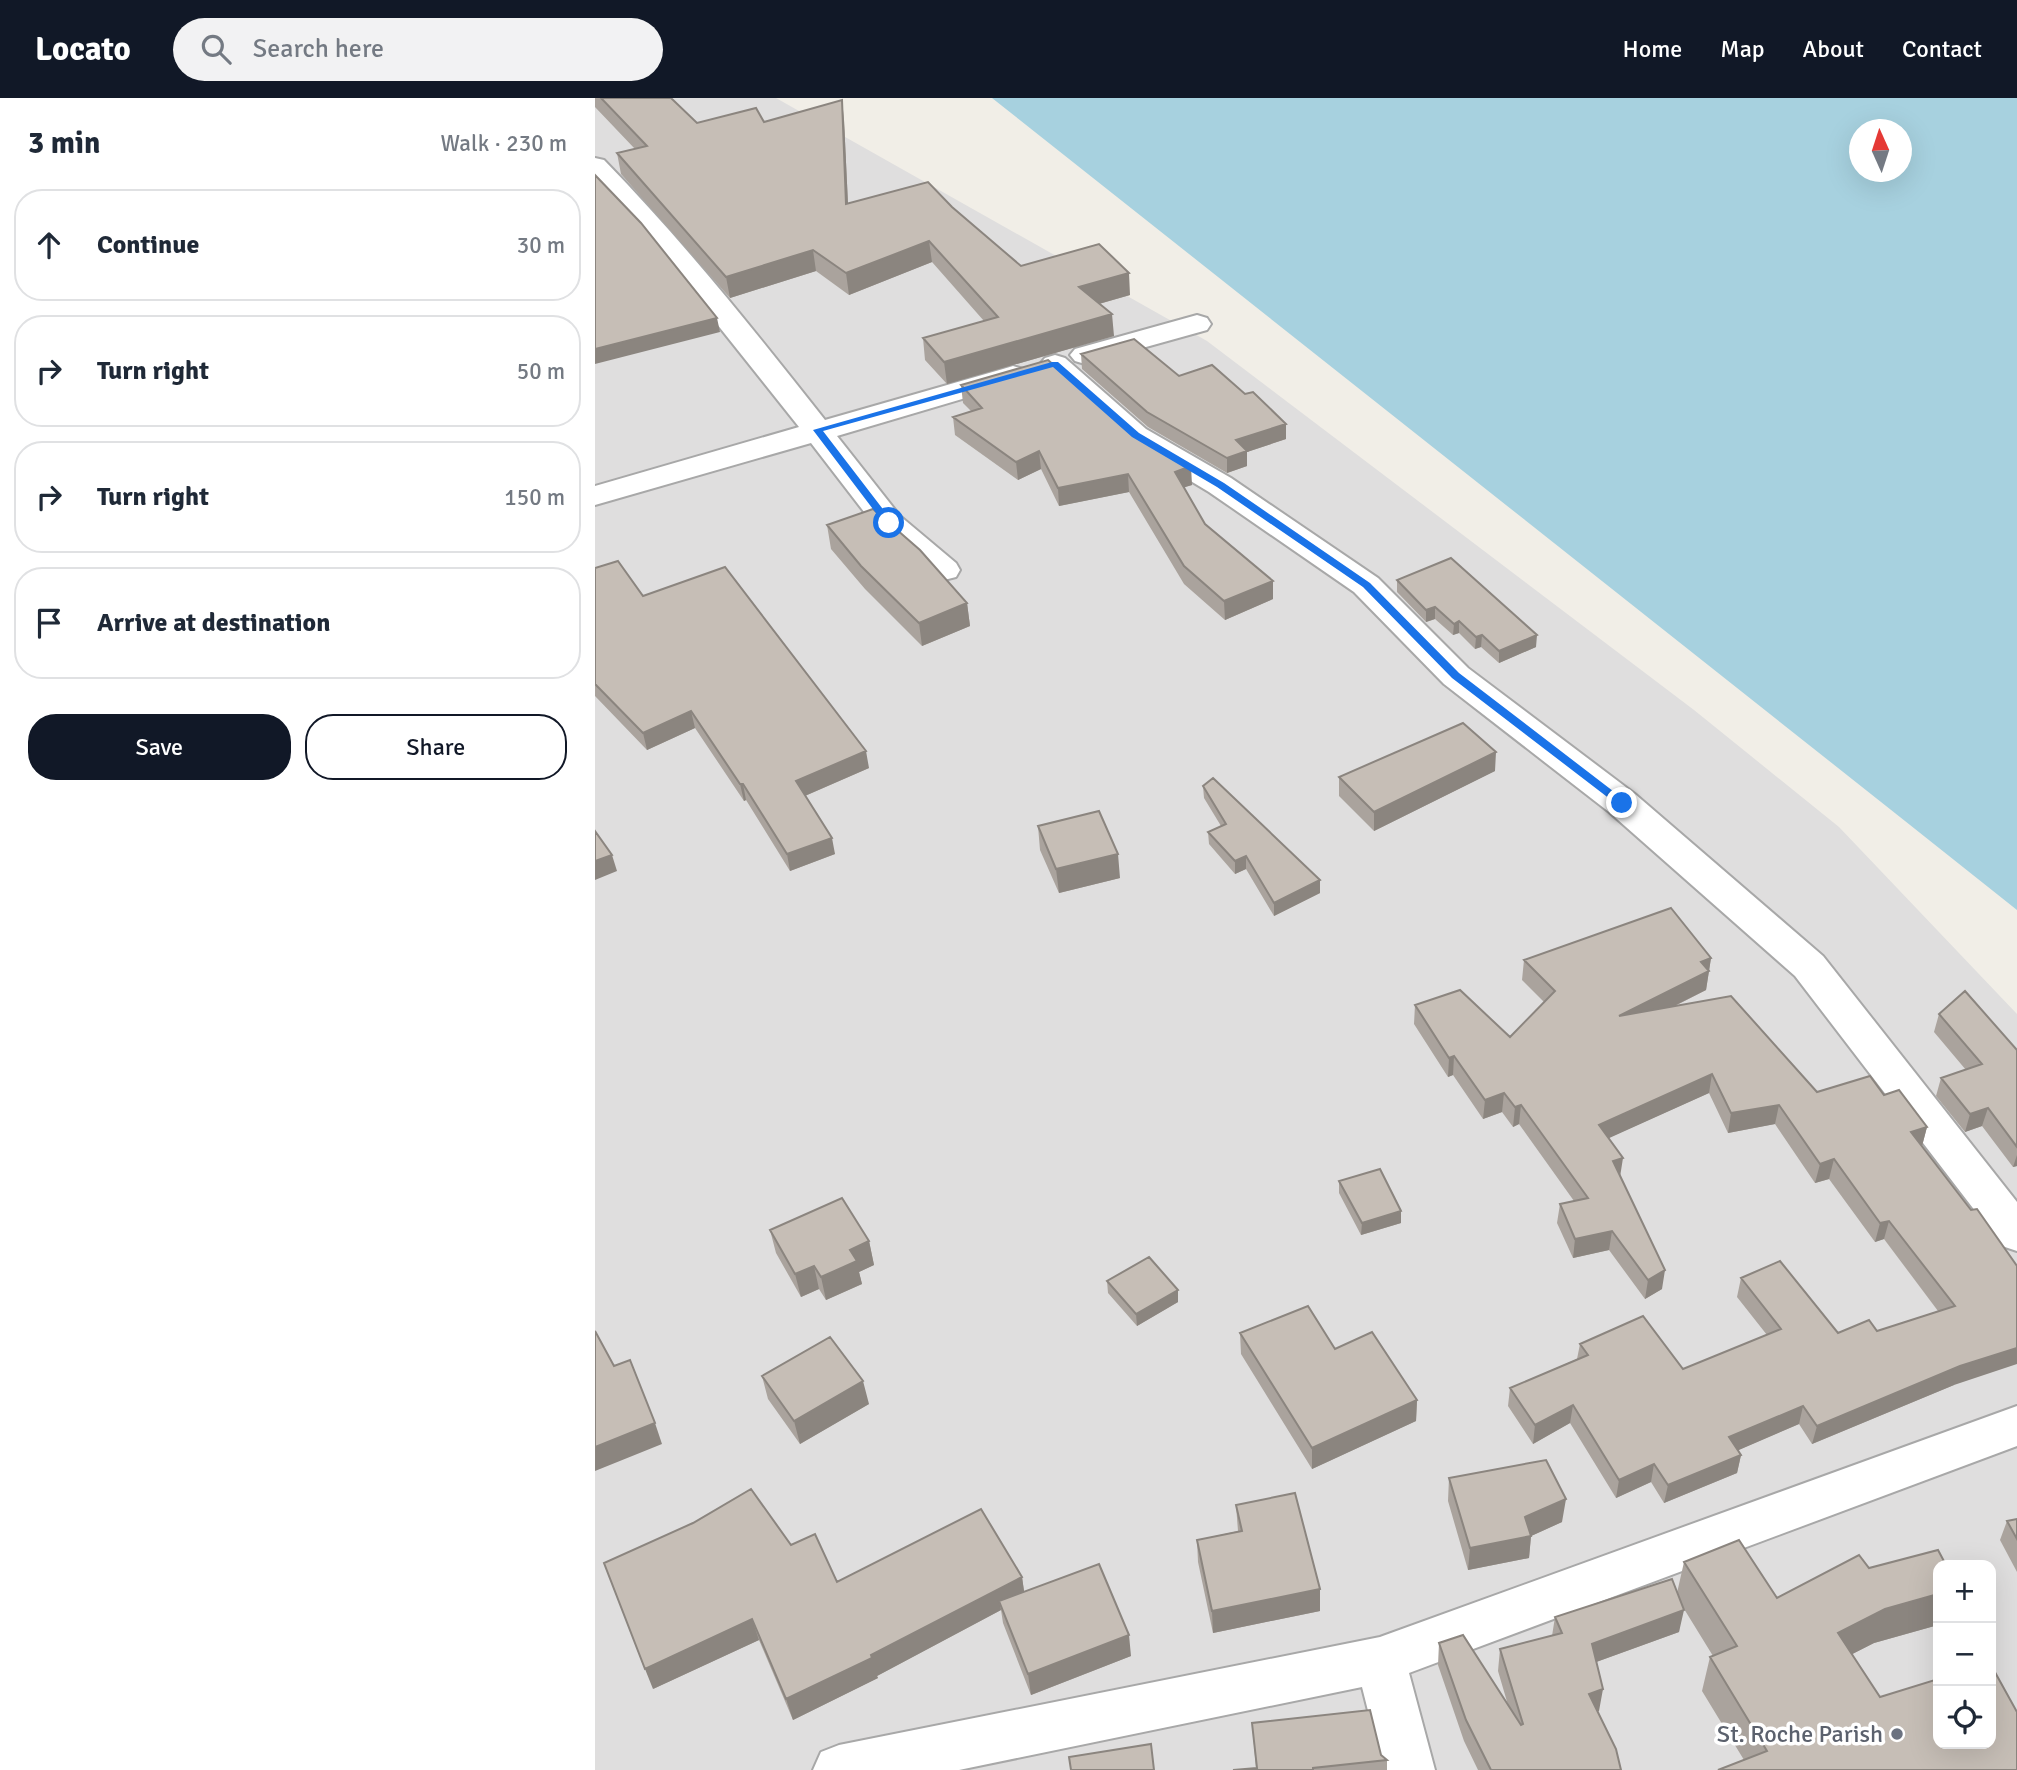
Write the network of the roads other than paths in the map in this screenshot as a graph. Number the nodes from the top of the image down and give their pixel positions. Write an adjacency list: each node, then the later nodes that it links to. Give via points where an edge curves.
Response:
1 (595, 166): 4 (street, via 656,229)
2 (1197, 324): 3 (street)
3 (1055, 364): 4 (street); 7 (street, via 1135,435 1220,485 1366,585 1456,676 1622,803 1809,966)
4 (818, 430): 5 (street); 6 (street, via 889,523)
5 (595, 496)
6 (944, 570)
7 (2017, 1234)
8 (2017, 1426): 9 (street)
9 (1380, 1660): 10 (street); 11 (street)
10 (839, 1770)
11 (1409, 1770)

